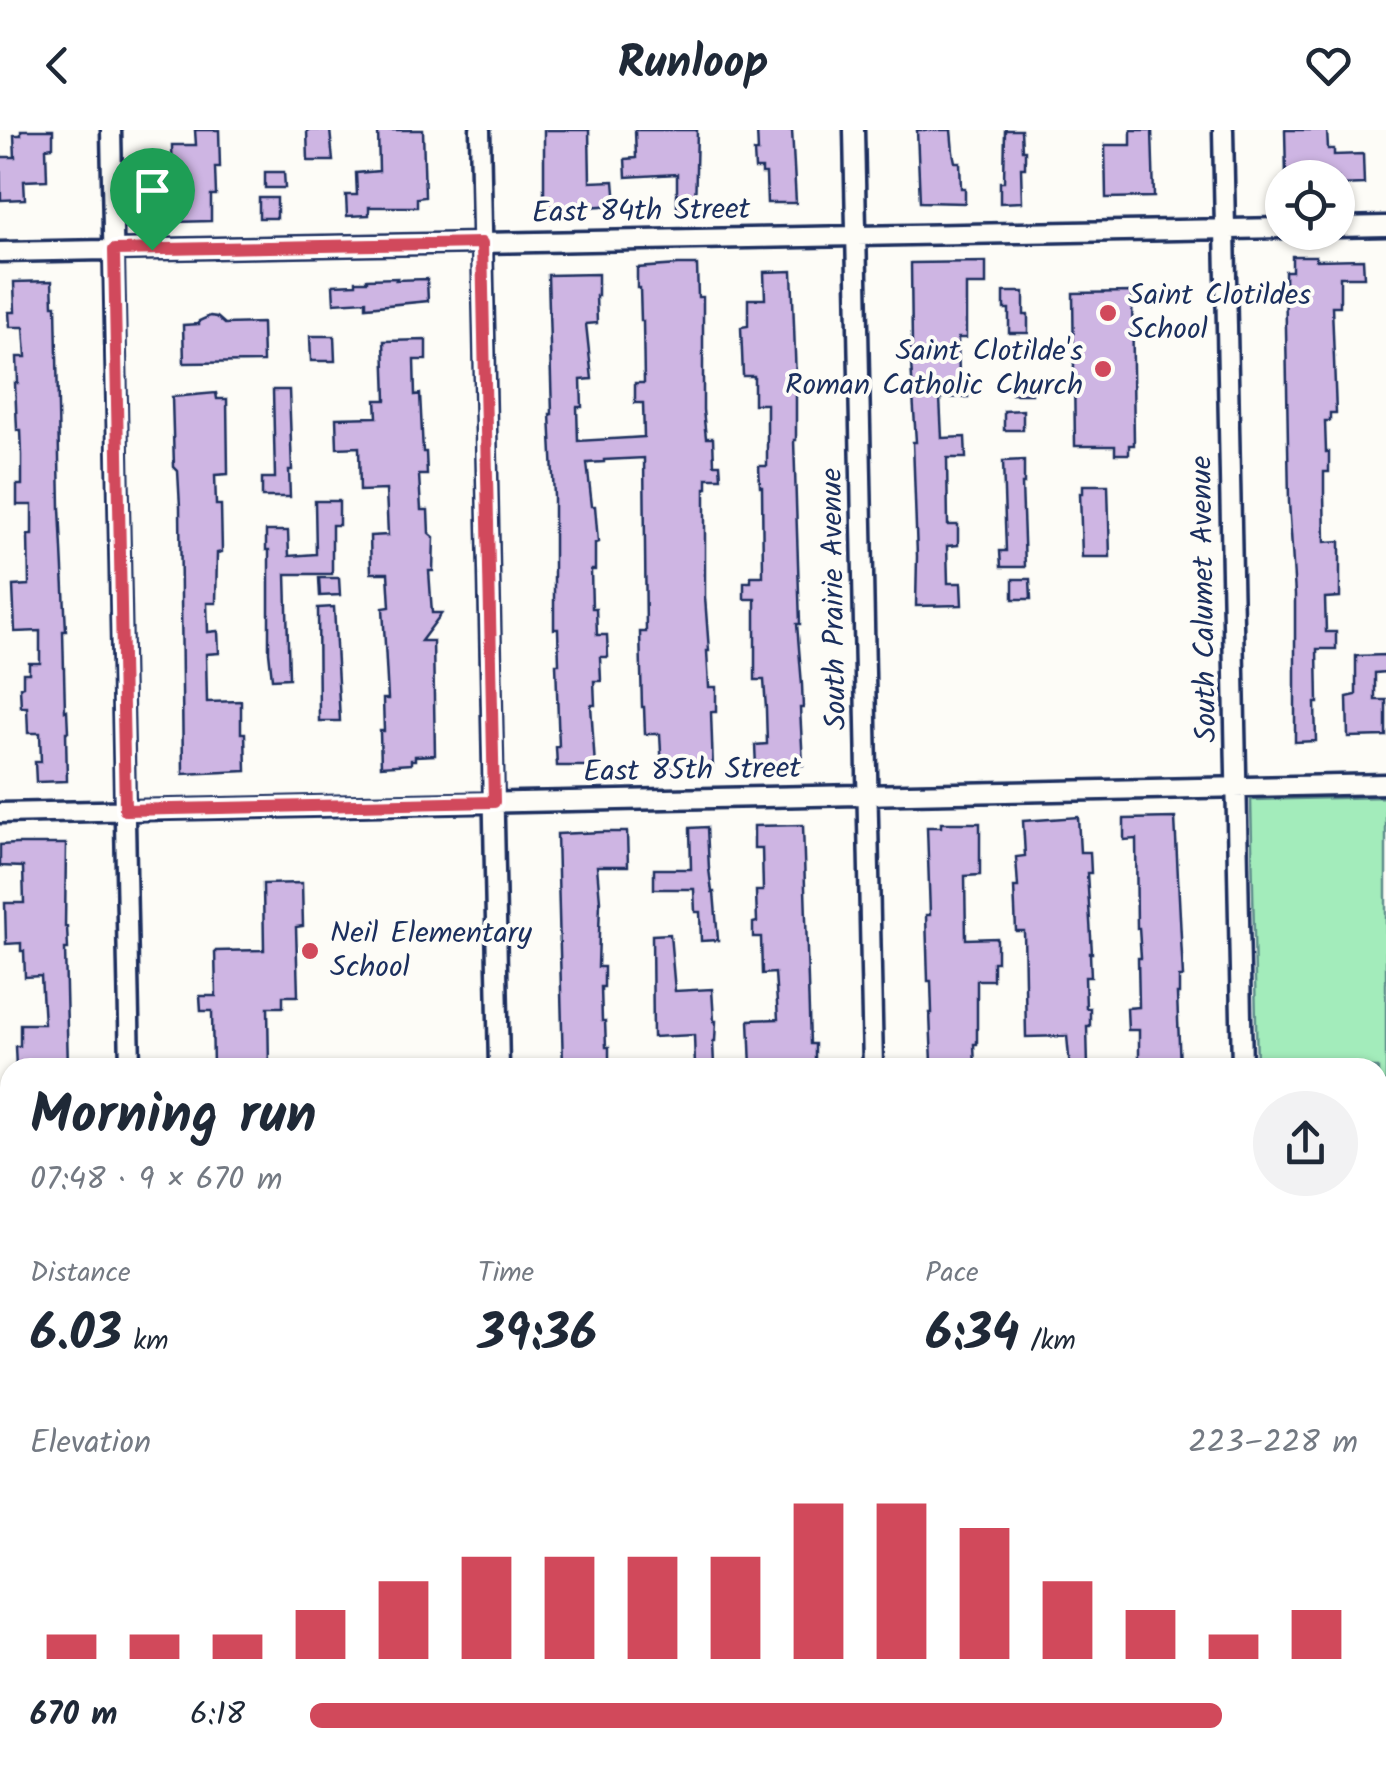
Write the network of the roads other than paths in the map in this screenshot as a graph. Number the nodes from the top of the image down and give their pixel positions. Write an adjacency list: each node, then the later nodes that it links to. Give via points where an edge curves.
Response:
1 (112, 130): 11 (street)
2 (480, 130): 10 (street)
3 (854, 130): 9 (street, South Prairie Avenue)
4 (1224, 130): 7 (street, South Calumet Avenue)
5 (1355, 226): 6 (street)
6 (1386, 226)
7 (1226, 228): 8 (street, East 84th Street); 9 (street, East 84th Street); 14 (street, South Calumet Avenue)
8 (1265, 228)
9 (856, 236): 10 (street, East 84th Street); 15 (street, South Prairie Avenue)
10 (482, 243): 11 (street, East 84th Street); 16 (street)
11 (114, 250): 12 (street, East 84th Street); 17 (street)
12 (0, 252)
13 (1386, 784): 14 (street, East 85th Street)
14 (1237, 787): 15 (street, East 85th Street); 22 (street, South Calumet Avenue)
15 (866, 795): 16 (street, East 85th Street); 21 (street, South Prairie Avenue)
16 (494, 802): 17 (street, East 85th Street); 20 (street)
17 (125, 810): 18 (street, East 85th Street); 19 (street)
18 (0, 813)
19 (130, 1058)
20 (499, 1058)
21 (872, 1058)
22 (1242, 1058)

